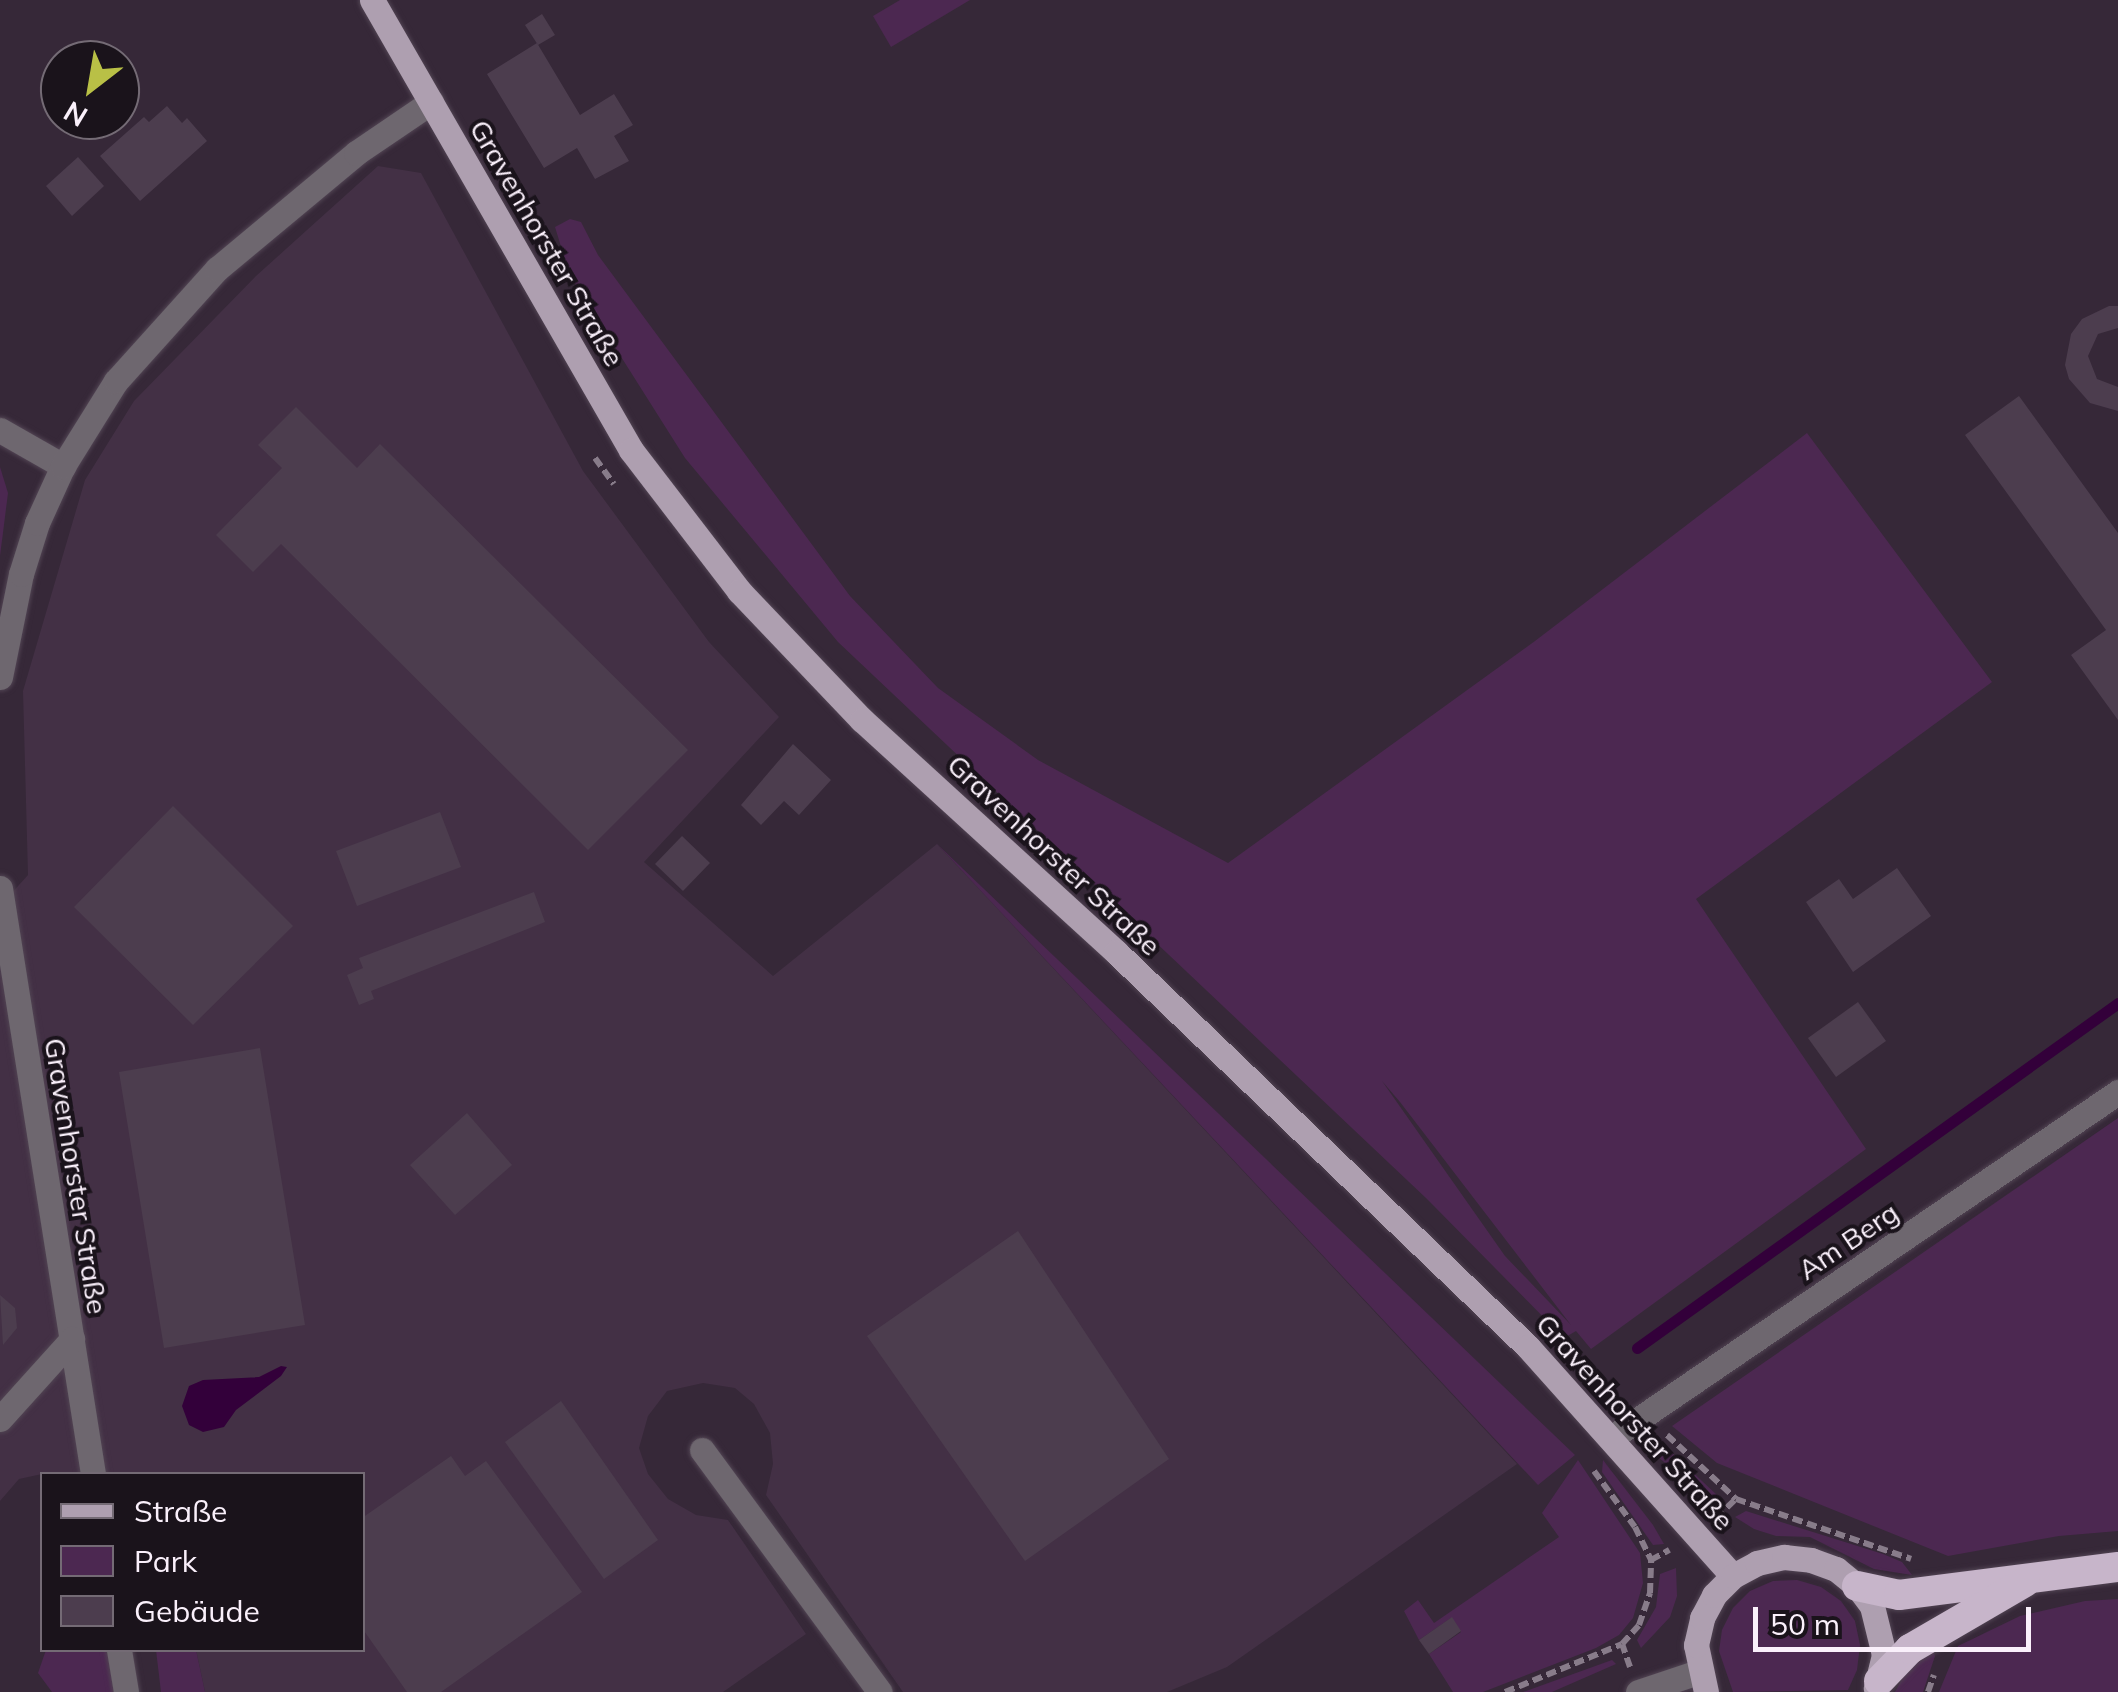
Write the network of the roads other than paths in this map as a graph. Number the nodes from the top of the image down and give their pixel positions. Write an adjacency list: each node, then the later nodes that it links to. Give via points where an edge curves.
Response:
1 (372, 0): 2 (main road, Gravenhorster Straße)
2 (432, 102): 4 (street, via 356,153 217,269 116,381); 10 (main road, Gravenhorster Straße, via 631,450 740,591 862,720 1390,1212)
3 (0, 430): 4 (street)
4 (62, 466): 5 (street, via 21,574)
5 (0, 676)
6 (0, 888): 8 (street, Gravenhorster Straße)
7 (2118, 1092): 10 (street, Am Berg)
8 (72, 1338): 9 (street); 12 (street, Gravenhorster Straße)
9 (0, 1419)
10 (1610, 1438): 14 (main road, Gravenhorster Straße)
11 (702, 1450): 21 (street)
12 (92, 1472)
13 (2118, 1566): 15 (highway)
14 (1734, 1576): 16 (main road, via 1784,1557 1836,1569); 18 (main road, via 1702,1618 1696,1645)
15 (2034, 1577): 16 (highway, via 1899,1595); 19 (highway, via 1910,1649)
16 (1858, 1586): 19 (main road, via 1882,1630)
17 (120, 1652): 20 (street)
18 (1702, 1682): 22 (street)
19 (1876, 1686)
20 (126, 1692)
21 (880, 1692)
22 (1638, 1692)

